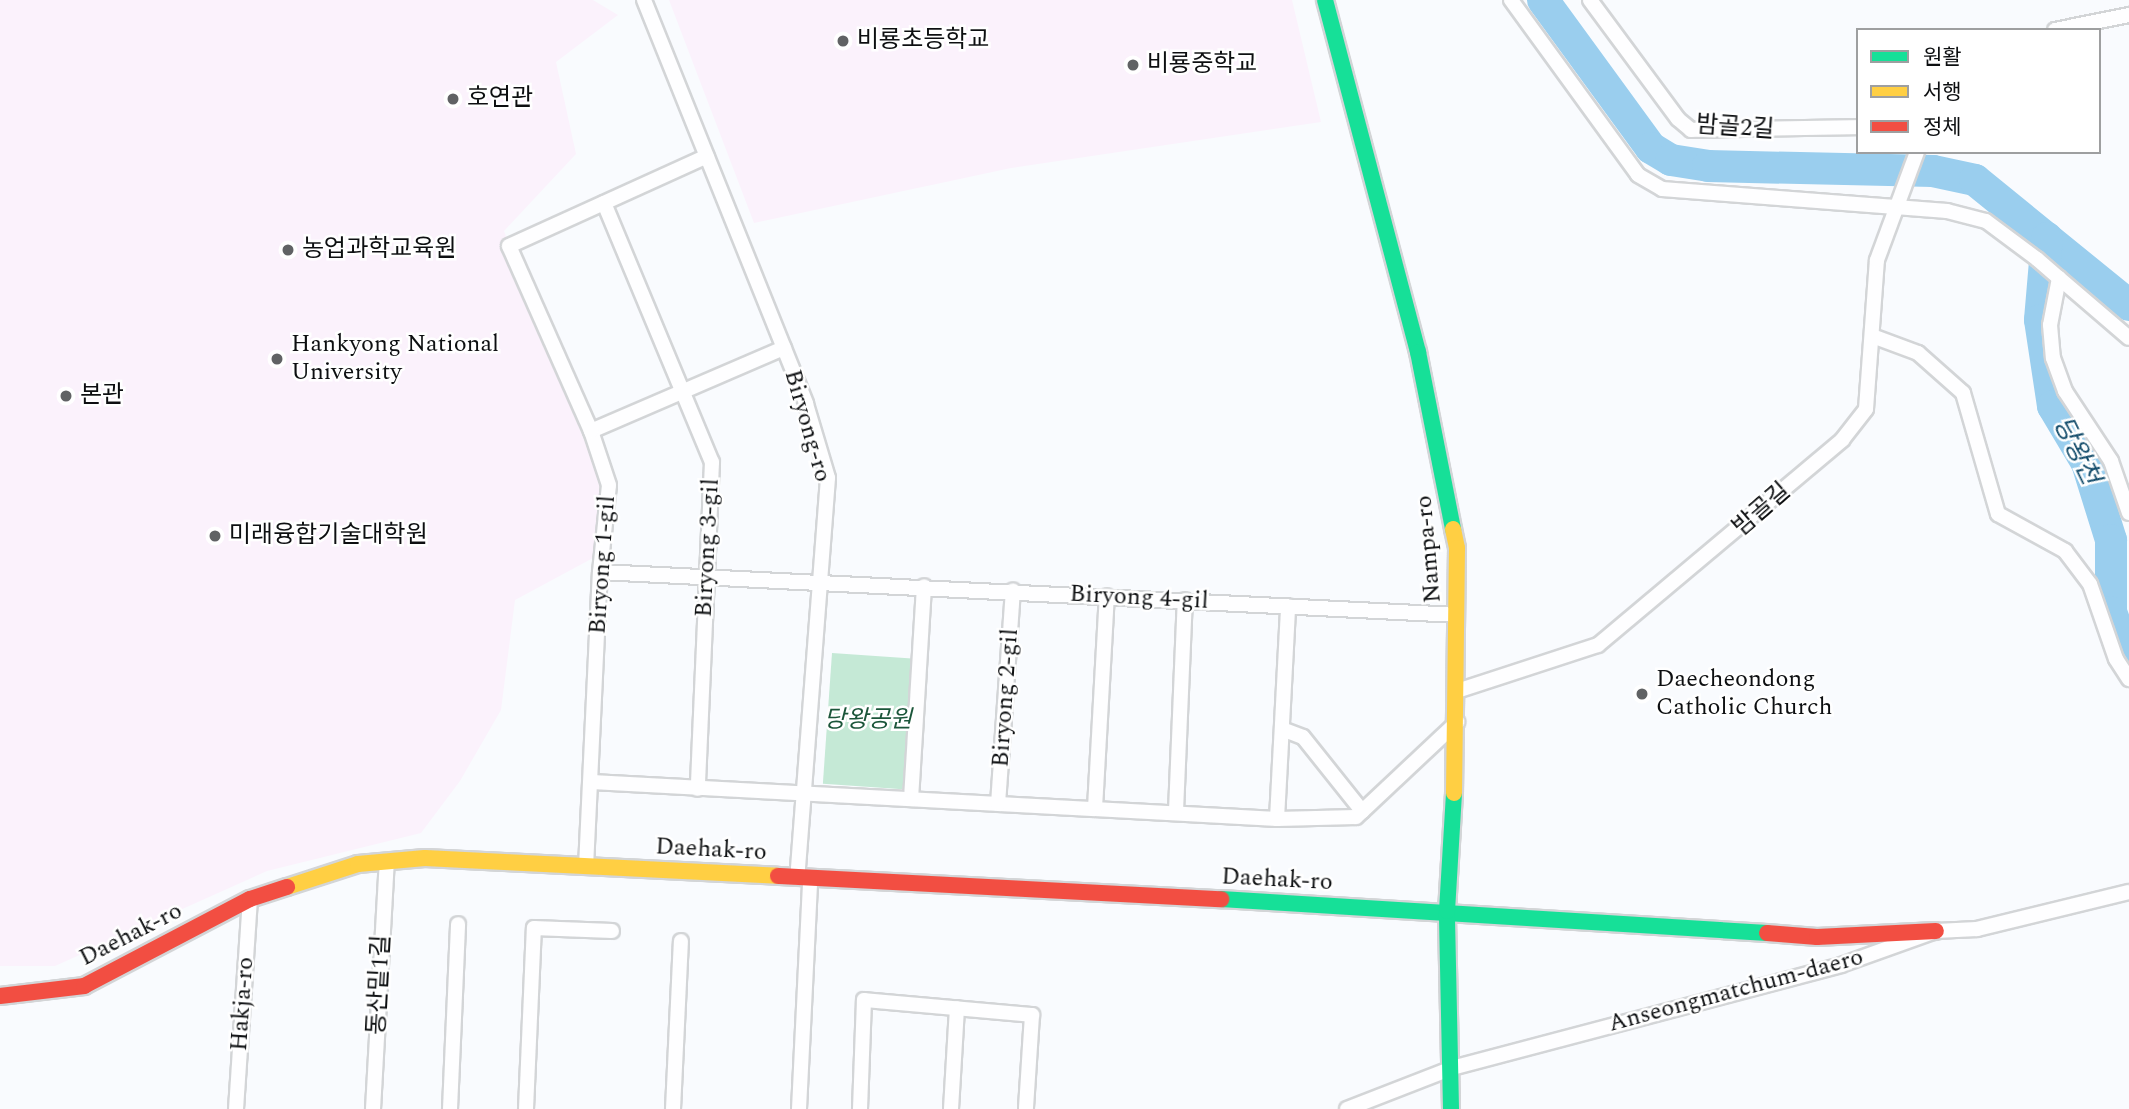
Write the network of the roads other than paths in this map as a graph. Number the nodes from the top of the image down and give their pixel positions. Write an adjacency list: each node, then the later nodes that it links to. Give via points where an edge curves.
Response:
1 (644, 0): 9 (street, Biryong-ro)
2 (1325, 0): 27 (street, Nampa-ro, via 1443,459 1457,548)
3 (1511, 0): 11 (street, via 1638,175 1662,189)
4 (1590, 0): 7 (street, 밤골2길, via 1678,119 1691,130)
5 (2129, 15): 6 (street)
6 (2065, 28)
7 (1856, 128)
8 (1916, 154): 11 (street, 밤골길)
9 (707, 156): 10 (street, Biryong 1-gil); 15 (street, Biryong-ro)
10 (604, 202): 16 (street, Biryong 3-gil); 17 (street, Biryong 1-gil, via 509,246)
11 (1896, 203): 12 (street, via 1986,220); 13 (street, 밤골길, via 1877,261)
12 (2056, 276): 14 (street); 18 (street, via 2050,325 2053,358 2065,391 2111,461)
13 (1875, 338): 28 (street, via 1918,353 1963,393 1998,514 2065,551 2090,584 2116,659); 29 (street, 밤골길, via 1866,409 1842,440 1719,546 1598,645)
14 (2129, 338)
15 (784, 348): 16 (street); 21 (street, Biryong-ro, via 828,478)
16 (684, 389): 17 (street); 20 (street, Biryong 3-gil, via 712,461)
17 (591, 431): 19 (street, Biryong 1-gil, via 609,485)
18 (2129, 513)
19 (600, 572): 20 (street, Biryong 4-gil); 32 (street, Biryong 1-gil)
20 (706, 576): 21 (street, Biryong 4-gil); 33 (street, Biryong 3-gil)
21 (820, 581): 22 (street, Biryong 4-gil); 34 (street, Biryong-ro)
22 (924, 586): 23 (street, Biryong 4-gil); 35 (street)
23 (1013, 591): 24 (street, Biryong 4-gil); 36 (street, Biryong 2-gil)
24 (1107, 596): 25 (street, Biryong 4-gil); 37 (street)
25 (1185, 600): 26 (street, Biryong 4-gil); 38 (street)
26 (1288, 606): 27 (street, Biryong 4-gil); 31 (street)
27 (1457, 615): 29 (street, Nampa-ro)
28 (2129, 679)
29 (1457, 691): 30 (street, Nampa-ro)
30 (1457, 722): 39 (street); 46 (street, Nampa-ro)
31 (1282, 729): 39 (street, via 1303,737); 40 (street)
32 (592, 782): 33 (street); 42 (street, Biryong 1-gil)
33 (698, 789): 34 (street)
34 (805, 792): 35 (street, Biryong 2-gil); 43 (street, Biryong-ro)
35 (911, 799): 36 (street, Biryong 2-gil)
36 (998, 804): 37 (street, Biryong 2-gil)
37 (1095, 808): 38 (street, Biryong 2-gil)
38 (1176, 811): 40 (street, Biryong 2-gil)
39 (1362, 811): 40 (street, Biryong 2-gil, via 1356,817)
40 (1277, 819)
41 (387, 861): 42 (street, Daehak-ro, via 425,858); 45 (street, Daehak-ro, via 358,864); 55 (street, 동산밑1길)
42 (586, 867): 43 (street, Daehak-ro)
43 (804, 879): 46 (street, Daehak-ro); 59 (street, Biryong-ro)
44 (2129, 892): 49 (street, Anseongmatchum-daero, via 1977,929)
45 (250, 899): 51 (street, Daehak-ro, via 84,986); 54 (street, Hakja-ro)
46 (1447, 911): 49 (street, Daehak-ro, via 1817,937); 53 (street, Nampa-ro)
47 (458, 924): 56 (street)
48 (612, 931): 57 (street, via 534,928)
49 (1936, 931): 53 (street, Anseongmatchum-daero, via 1842,965)
50 (681, 941): 58 (street)
51 (0, 996)
52 (957, 1008): 60 (street, via 864,1000); 61 (street); 62 (street, via 1032,1015)
53 (1452, 1068): 63 (street, Anseongmatchum-daero); 64 (street, Nampa-ro)
54 (236, 1109)
55 (373, 1109)
56 (450, 1109)
57 (526, 1109)
58 (673, 1109)
59 (799, 1109)
60 (860, 1109)
61 (951, 1109)
62 (1026, 1109)
63 (1347, 1109)
64 (1451, 1109)

